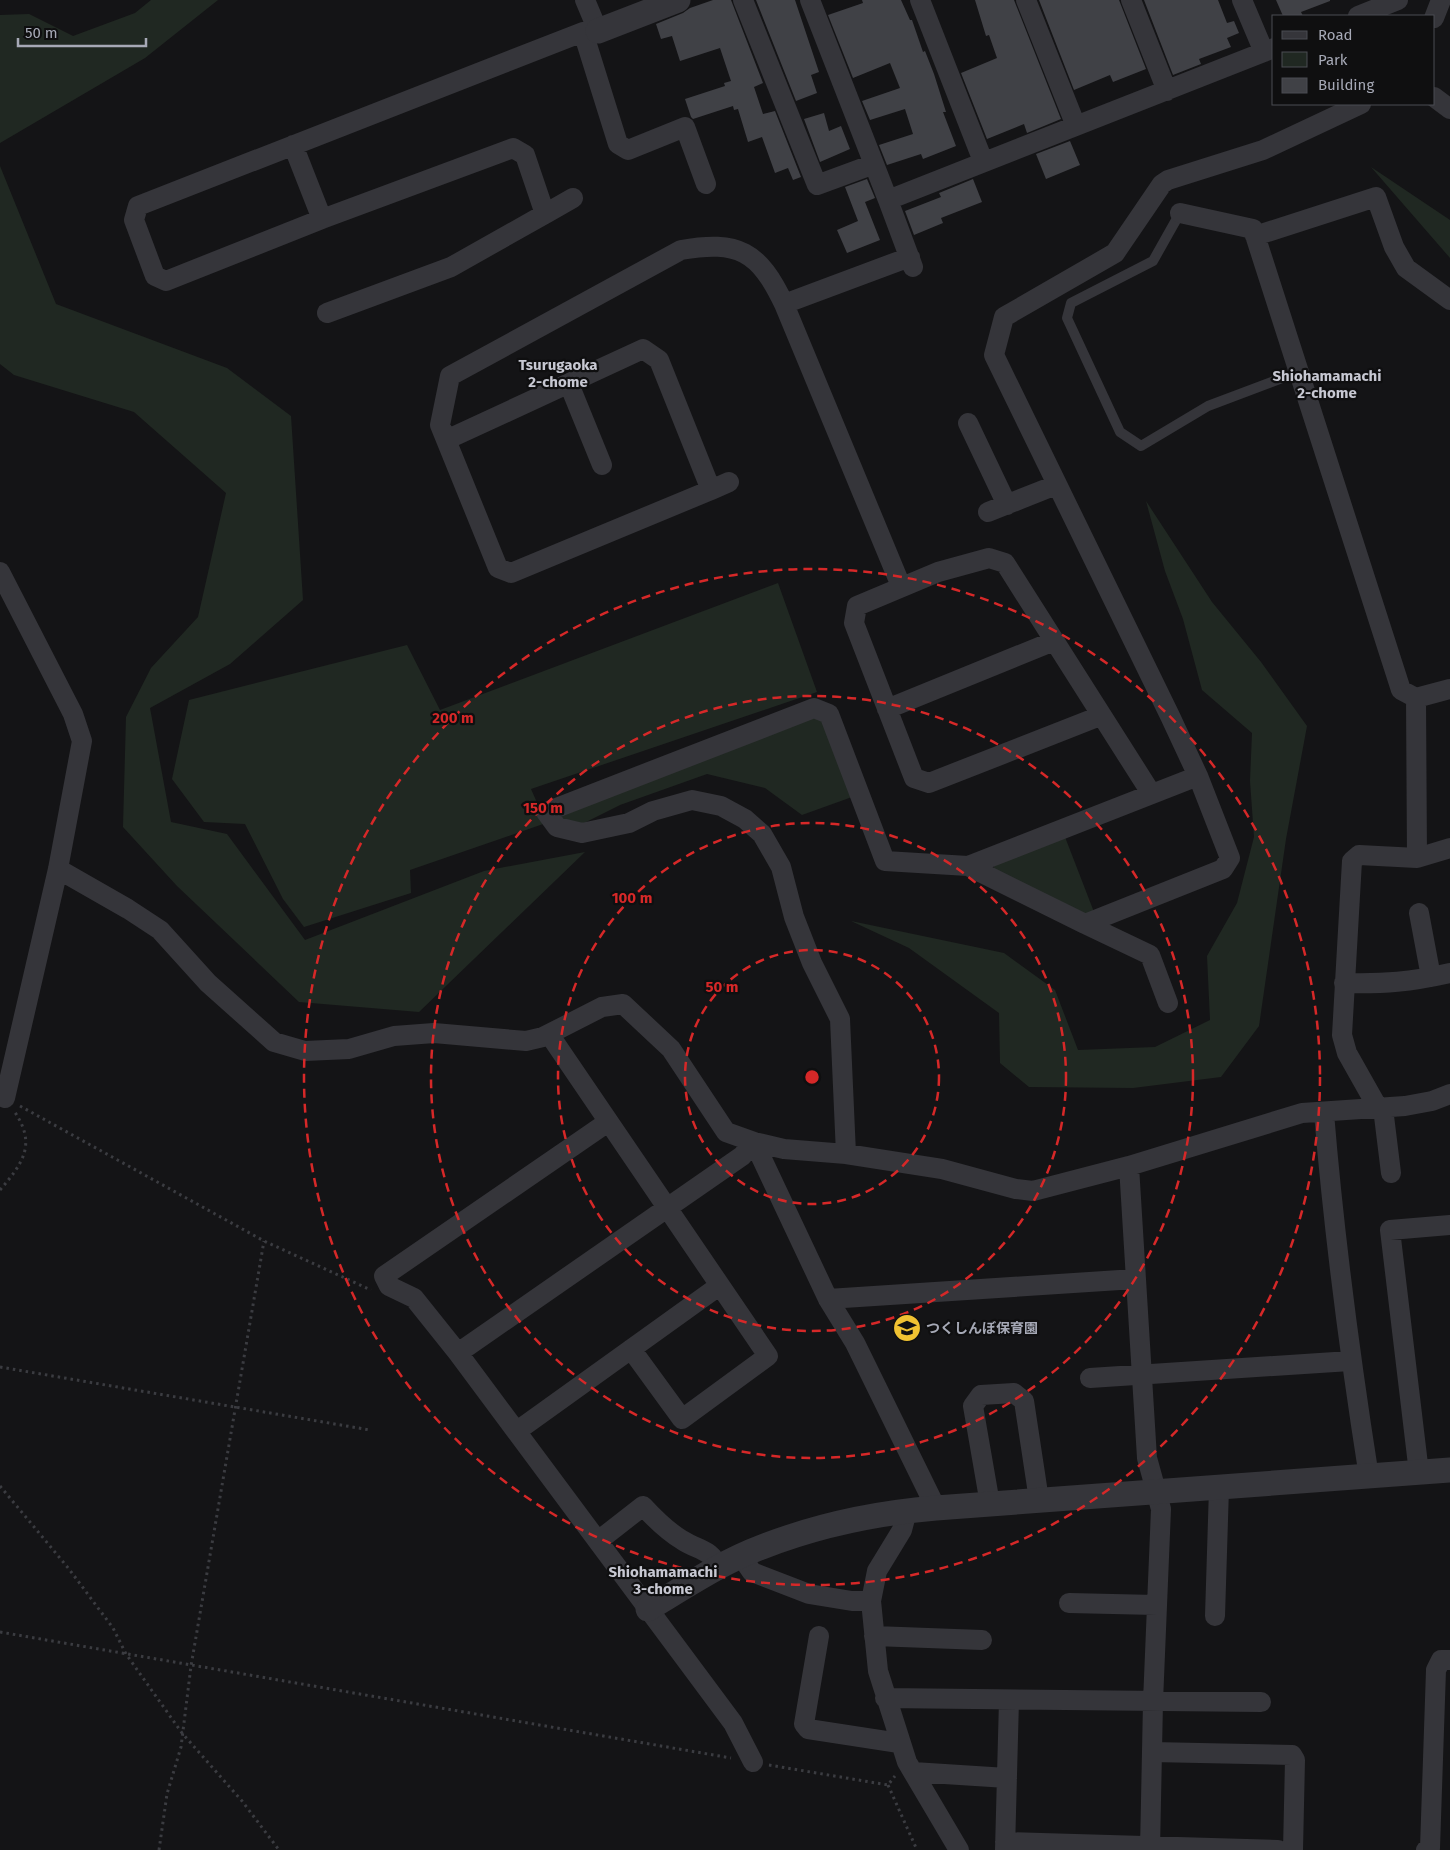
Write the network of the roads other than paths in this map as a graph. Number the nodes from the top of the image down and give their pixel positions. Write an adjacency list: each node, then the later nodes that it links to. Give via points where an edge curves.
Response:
1 (585, 0): 13 (street)
2 (678, 0): 13 (street)
3 (743, 0): 22 (street, via 817,185)
4 (810, 0): 22 (street)
5 (920, 0): 21 (street)
6 (1026, 0): 19 (street)
7 (1131, 0): 15 (street)
8 (1242, 0): 14 (street)
9 (1398, 0): 11 (street)
10 (1441, 0): 12 (street)
11 (1357, 11)
12 (1435, 15)
13 (591, 32): 20 (street); 23 (street, via 618,144 628,150 686,127)
14 (1269, 50): 15 (street)
15 (1167, 90): 19 (street)
16 (1435, 98): 18 (street)
17 (1359, 105): 39 (street, via 1262,150 1168,180 1162,184 1115,253 1004,316 994,355)
18 (1450, 109)
19 (1076, 126): 21 (street)
20 (293, 145): 28 (street); 28 (street, via 138,206 134,220 155,276 166,281)
21 (983, 161): 25 (street)
22 (874, 164): 25 (street)
23 (706, 184)
24 (573, 198): 27 (street)
25 (888, 200): 31 (street, via 912,262)
26 (1180, 213): 29 (street, via 1253,229); 33 (lane, via 1153,261 1071,304 1067,318 1120,432 1141,446 1208,406)
27 (546, 214): 28 (street, via 525,155 514,148); 32 (street, via 451,267)
28 (322, 219)
29 (1256, 236): 30 (street, via 1376,196 1394,247 1406,268); 33 (street)
30 (1450, 300)
31 (784, 304): 36 (street, via 760,263 736,249 708,245 681,250 450,376 440,425); 44 (street)
32 (327, 313)
33 (1298, 372): 47 (street, via 1401,690)
34 (569, 384): 36 (street); 37 (street); 40 (street, via 642,349 659,360)
35 (968, 423): 41 (street)
36 (446, 440): 40 (street, via 498,568 511,573)
37 (602, 465)
38 (730, 482): 40 (street)
39 (1056, 485): 41 (street); 50 (street)
40 (711, 490)
41 (1007, 505): 42 (street)
42 (988, 512)
43 (0, 572): 55 (street, via 73,714 82,741)
44 (901, 586): 45 (street, via 989,558 1005,562); 48 (street, via 857,606 854,623)
45 (1054, 641): 48 (street); 49 (street)
46 (1450, 689): 47 (street)
47 (1416, 698): 53 (street)
48 (887, 709): 49 (street, via 914,778 929,783)
49 (1100, 716): 51 (street)
50 (1198, 776): 51 (street); 57 (street, via 1230,858 1223,869)
51 (1151, 793): 54 (street)
52 (1450, 848): 53 (street)
53 (1417, 858): 59 (street, via 1359,855 1352,862)
54 (968, 866): 57 (street); 68 (street, via 885,861 829,714 814,708 546,812 557,827 582,833 629,823 654,811 692,800 721,806 745,819 762,834 781,866 794,918 840,1019)
55 (58, 869): 61 (street, via 160,930 208,983 274,1042 305,1051 349,1048 394,1036 434,1033 526,1041); 63 (street)
56 (1420, 913): 58 (street)
57 (1085, 924): 60 (street, via 1150,955)
58 (1441, 975): 59 (street, via 1388,984)
59 (1344, 983): 64 (street, via 1342,1034 1347,1053)
60 (1168, 1003)
61 (549, 1034): 66 (street); 67 (street, via 602,1007 623,1004 671,1049 726,1132)
62 (1450, 1094): 64 (street, via 1432,1101)
63 (5, 1098)
64 (1380, 1108): 65 (street); 70 (street)
65 (1324, 1113): 69 (street, via 1302,1113); 78 (street, via 1334,1233)
66 (608, 1122): 71 (street); 77 (street, via 384,1276 389,1286 414,1298)
67 (754, 1142): 68 (street, via 784,1149); 71 (street, via 742,1156); 75 (street)
68 (846, 1154): 69 (street, via 942,1168 1033,1191)
69 (1129, 1166): 73 (street)
70 (1391, 1172)
71 (665, 1207): 74 (street); 77 (street)
72 (1450, 1224): 83 (street, via 1390,1230)
73 (1135, 1280): 75 (street); 79 (street)
74 (719, 1286): 76 (street); 76 (street, via 768,1356 682,1419)
75 (828, 1299): 89 (street, via 855,1343)
76 (631, 1349): 81 (street)
77 (458, 1353): 81 (street)
78 (1350, 1361): 79 (street); 84 (street)
79 (1142, 1374): 80 (street); 86 (street, via 1147,1458)
80 (1090, 1378)
81 (517, 1431): 91 (street)
82 (1450, 1470): 83 (street)
83 (1419, 1473): 84 (street)
84 (1370, 1477): 85 (street)
85 (1219, 1488): 86 (street); 98 (street)
86 (1156, 1492): 87 (street); 96 (street, via 1161,1509)
87 (1038, 1500): 88 (street); 88 (street, via 1024,1401 1014,1394 981,1395 973,1406)
88 (990, 1504): 89 (street)
89 (936, 1508): 90 (street)
90 (907, 1511): 92 (street, via 809,1531); 94 (street, via 902,1530 876,1572)
91 (598, 1541): 93 (street, via 643,1506 682,1540 713,1555); 97 (street)
92 (741, 1556): 93 (street); 94 (street, via 752,1572 809,1594)
93 (719, 1568): 97 (street)
94 (871, 1601): 100 (street)
95 (1069, 1603): 96 (street)
96 (1156, 1605): 105 (street)
97 (648, 1609): 109 (street, via 733,1722)
98 (1215, 1616)
99 (819, 1636): 107 (street, via 804,1724 808,1729)
100 (874, 1636): 101 (street); 103 (street)
101 (982, 1640)
102 (1450, 1660): 117 (street, via 1442,1660 1436,1670 1430,1848)
103 (885, 1698): 104 (street); 107 (street)
104 (1009, 1700): 105 (street); 111 (street)
105 (1153, 1702): 106 (street); 108 (street)
106 (1261, 1702)
107 (899, 1743): 110 (street)
108 (1152, 1752): 113 (street); 116 (street, via 1292,1755 1295,1760)
109 (753, 1762)
110 (910, 1767): 111 (street); 114 (street)
111 (1007, 1778): 112 (street)
112 (1005, 1846): 113 (street)
113 (1150, 1848): 115 (street)
114 (959, 1850)
115 (1278, 1850)
116 (1293, 1850)
117 (1426, 1850)

